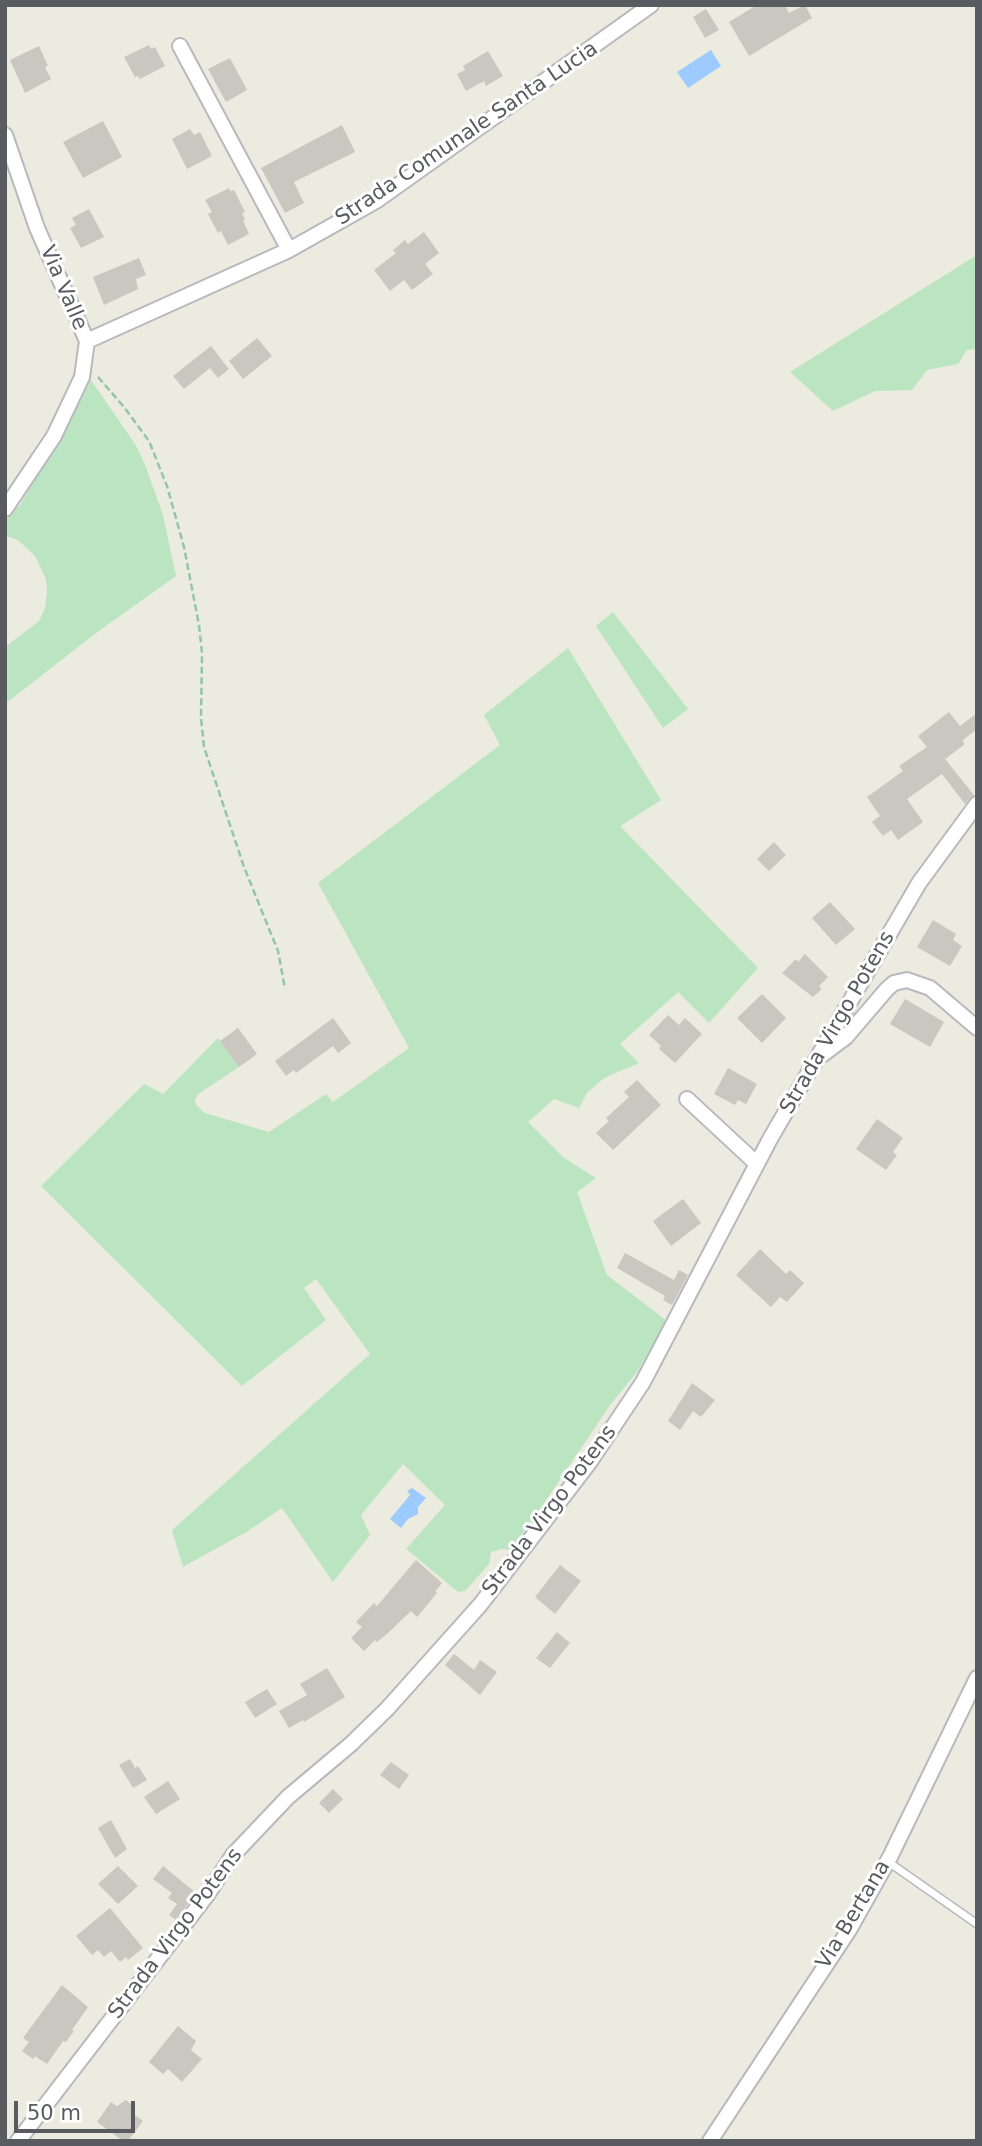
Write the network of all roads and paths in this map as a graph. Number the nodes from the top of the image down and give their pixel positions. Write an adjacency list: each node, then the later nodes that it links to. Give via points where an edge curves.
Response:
1 (651, 5): 4 (street, Strada Comunale Santa Lucia, via 376,201)
2 (180, 46): 4 (street)
3 (5, 135): 5 (street, Via Valle, via 37,228)
4 (289, 250): 5 (street, Strada Comunale Santa Lucia)
5 (87, 341): 7 (street, Via Valle, via 82,377 54,436)
6 (96, 375): 9 (path, via 149,441 167,486 199,625 204,747 278,951)
7 (5, 509)
8 (977, 803): 11 (street, Strada Virgo Potens, via 919,883)
9 (285, 989)
10 (977, 1028): 11 (street, via 930,988 901,981 881,994 846,1037)
11 (816, 1059): 13 (street, Strada Virgo Potens)
12 (687, 1099): 13 (street)
13 (757, 1164): 17 (street, Strada Virgo Potens, via 643,1382 529,1544 387,1709 288,1797 233,1855 208,1895)
14 (977, 1678): 15 (street, Via Bertana)
15 (887, 1861): 16 (lane); 18 (street, Via Bertana, via 849,1930)
16 (977, 1924)
17 (18, 2141)
18 (710, 2141)

